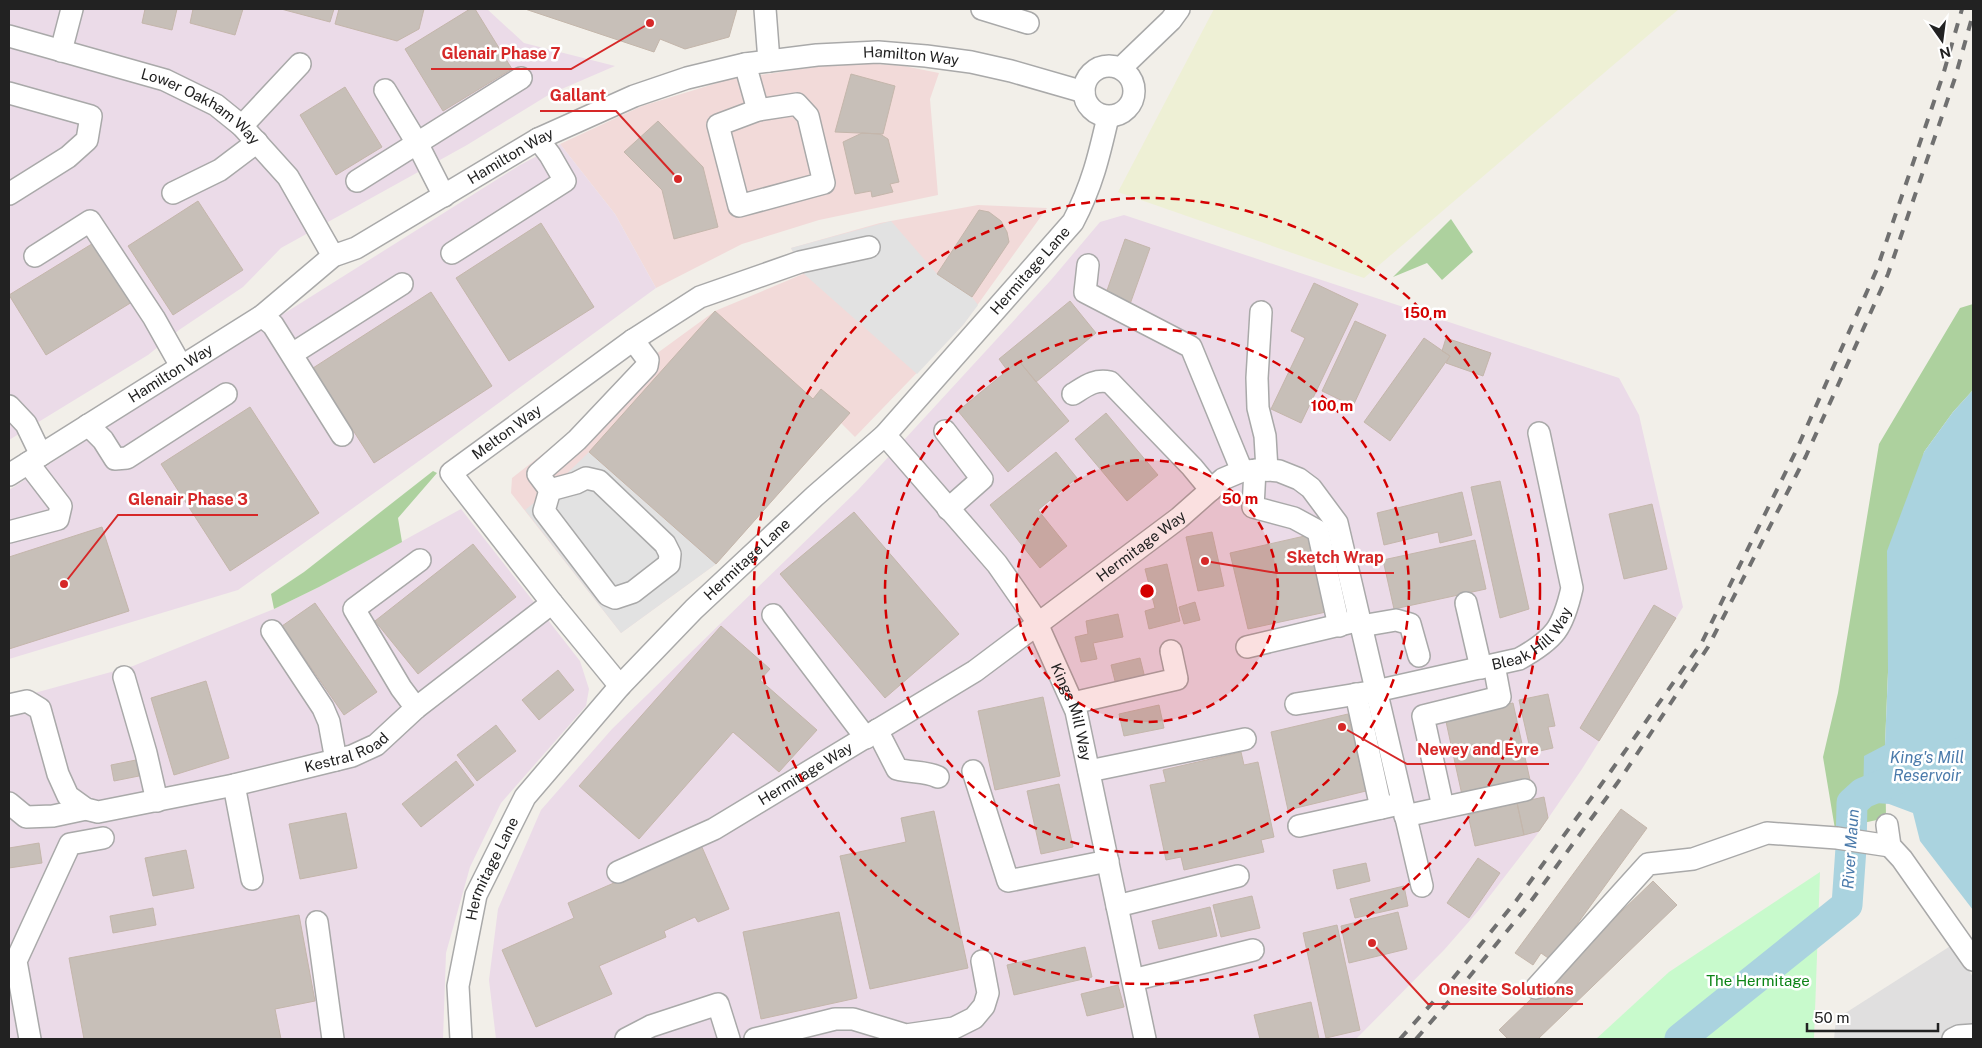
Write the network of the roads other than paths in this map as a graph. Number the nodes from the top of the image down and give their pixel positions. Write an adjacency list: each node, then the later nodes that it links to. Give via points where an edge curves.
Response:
1 (72, 9): 7 (street)
2 (765, 9): 8 (street)
3 (982, 9): 5 (street)
4 (1178, 9): 11 (street)
5 (1028, 23)
6 (9, 36): 7 (street, Lower Oakham Way)
7 (61, 51): 18 (street, Lower Oakham Way, via 165,80 216,105)
8 (769, 62): 10 (street, Hamilton Way); 14 (street, Hamilton Way, via 816,55 878,52 926,56 1011,70)
9 (300, 64): 18 (street)
10 (745, 64): 16 (street); 19 (street, Hamilton Way, via 687,78 634,96)
11 (1122, 68): 14 (street, via 1112,65 1095,69 1088,76); 17 (street, via 1133,82 1133,100 1128,109)
12 (521, 78): 21 (street)
13 (385, 90): 21 (street)
14 (1084, 92): 17 (street, via 1086,103 1093,111)
15 (9, 93): 24 (street, via 91,116 87,140 68,157)
16 (758, 110): 16 (street, via 797,104 808,116 824,183 739,206 718,125)
17 (1108, 117): 44 (street, Hermitage Lane, via 1097,165 1073,222)
18 (242, 126): 20 (street, Lower Oakham Way)
19 (538, 140): 25 (street, Hamilton Way); 27 (street, via 565,181)
20 (257, 142): 23 (street, via 220,170); 29 (street, Lower Oakham Way, via 288,177)
21 (417, 143): 22 (street); 25 (street)
22 (357, 181)
23 (173, 192)
24 (9, 194)
25 (444, 196): 29 (street, Hamilton Way, via 356,248)
26 (870, 246): 34 (street, Melton Way, via 800,262 700,297)
27 (452, 253)
28 (35, 256): 36 (street, via 90,220)
29 (333, 256): 33 (street, Hamilton Way)
30 (1088, 265): 46 (street, via 1085,292 1191,346)
31 (402, 284): 35 (street)
32 (1261, 312): 46 (street, via 1257,378 1258,408 1265,436)
33 (262, 316): 35 (street, via 273,325); 36 (street, Hamilton Way)
34 (633, 340): 48 (street, via 648,360 647,366 577,440 538,474); 54 (street, Melton Way, via 451,472)
35 (292, 354): 43 (street)
36 (181, 366): 40 (street, Hamilton Way)
37 (226, 394): 40 (street, via 127,458 115,459)
38 (1073, 394): 49 (street, via 1093,382 1110,382)
39 (9, 406): 45 (street, via 26,424)
40 (88, 424): 45 (street, Hamilton Way)
41 (945, 431): 50 (street, via 982,479)
42 (1539, 432): 64 (street, Bleak Hill Way, via 1572,588 1566,614 1554,634 1539,648 1519,659)
43 (342, 435)
44 (884, 435): 50 (street, Kings Mill Way); 66 (street, Hermitage Lane, via 702,602)
45 (35, 459): 47 (street, Hamilton Way); 51 (street, via 61,506 58,519)
46 (1255, 470): 49 (street, Hermitage Way, via 1223,479); 52 (street, via 1253,507 1294,518 1318,531); 52 (street, via 1279,471 1311,488 1337,522)
47 (9, 475)
48 (550, 490): 48 (street, via 586,478 599,481 665,544 670,554 669,564 633,592 615,598 608,595 544,511)
49 (1211, 490): 57 (street, Hermitage Way)
50 (948, 509): 57 (street, Kings Mill Way, via 997,564)
51 (9, 532)
52 (1332, 548): 58 (street); 59 (street)
53 (420, 560): 71 (street, via 354,609)
54 (552, 603): 66 (street, Melton Way); 71 (street, Kestral Road)
55 (1466, 604): 64 (street)
56 (773, 615): 72 (street)
57 (1037, 624): 68 (street, Kings Mill Way); 72 (street, Hermitage Way, via 974,671)
58 (1360, 624): 59 (street); 63 (street, via 1396,620 1410,624); 67 (street)
59 (1339, 626): 61 (street)
60 (272, 631): 74 (street, via 323,708)
61 (1247, 647)
62 (1171, 651): 68 (street, via 1177,679)
63 (1419, 656)
64 (1488, 666): 67 (street, Bleak Hill Way); 83 (street, via 1500,697 1423,716)
65 (124, 677): 80 (street)
66 (620, 686): 104 (street, Hermitage Lane, via 526,797 476,895 458,986)
67 (1366, 692): 69 (street, Bleak Hill Way); 82 (street); 84 (street)
68 (1073, 703): 76 (street, Kings Mill Way)
69 (1296, 704)
70 (9, 705): 85 (street, via 27,701 40,709 58,774 68,796)
71 (416, 708): 74 (street, Kestral Road, via 376,745)
72 (872, 734): 77 (street, via 897,769); 90 (street, Hermitage Way, via 714,829)
73 (1245, 739): 76 (street)
74 (336, 760): 78 (street, Kestral Road)
75 (973, 771): 89 (street, via 1008,881)
76 (1089, 771): 89 (street, Kings Mill Way)
77 (938, 777)
78 (234, 785): 80 (street, Kestral Road); 92 (street)
79 (1525, 790): 83 (street)
80 (157, 801): 85 (street, Kestral Road)
81 (9, 803): 85 (street, Kestral Road, via 26,817)
82 (1381, 808): 84 (street); 87 (street)
83 (1443, 808): 84 (street)
84 (1404, 810): 93 (street)
85 (92, 811): 102 (street, via 104,842 70,844 16,962)
86 (1887, 825): 88 (street)
87 (1299, 826)
88 (1882, 845): 97 (street, via 1902,859); 100 (street, via 1767,833 1693,859 1648,864)
89 (1108, 861): 94 (street, Kings Mill Way)
90 (618, 872)
91 (1238, 876): 94 (street)
92 (252, 879)
93 (1422, 886)
94 (1117, 906): 99 (street, Kings Mill Way)
95 (317, 922): 103 (street)
96 (1253, 950): 99 (street)
97 (1973, 960)
98 (982, 961): 107 (street, via 988,993 984,1006 974,1018 954,1028 906,1036 853,1019 835,1018)
99 (1133, 980): 108 (street, Kings Mill Way)
100 (1536, 988)
101 (1973, 1035): 109 (street)
102 (30, 1039)
103 (333, 1039)
104 (461, 1039)
105 (626, 1039): 106 (street, via 651,1026 718,1004)
106 (730, 1039)
107 (755, 1039)
108 (1145, 1039)
109 (1954, 1039)

